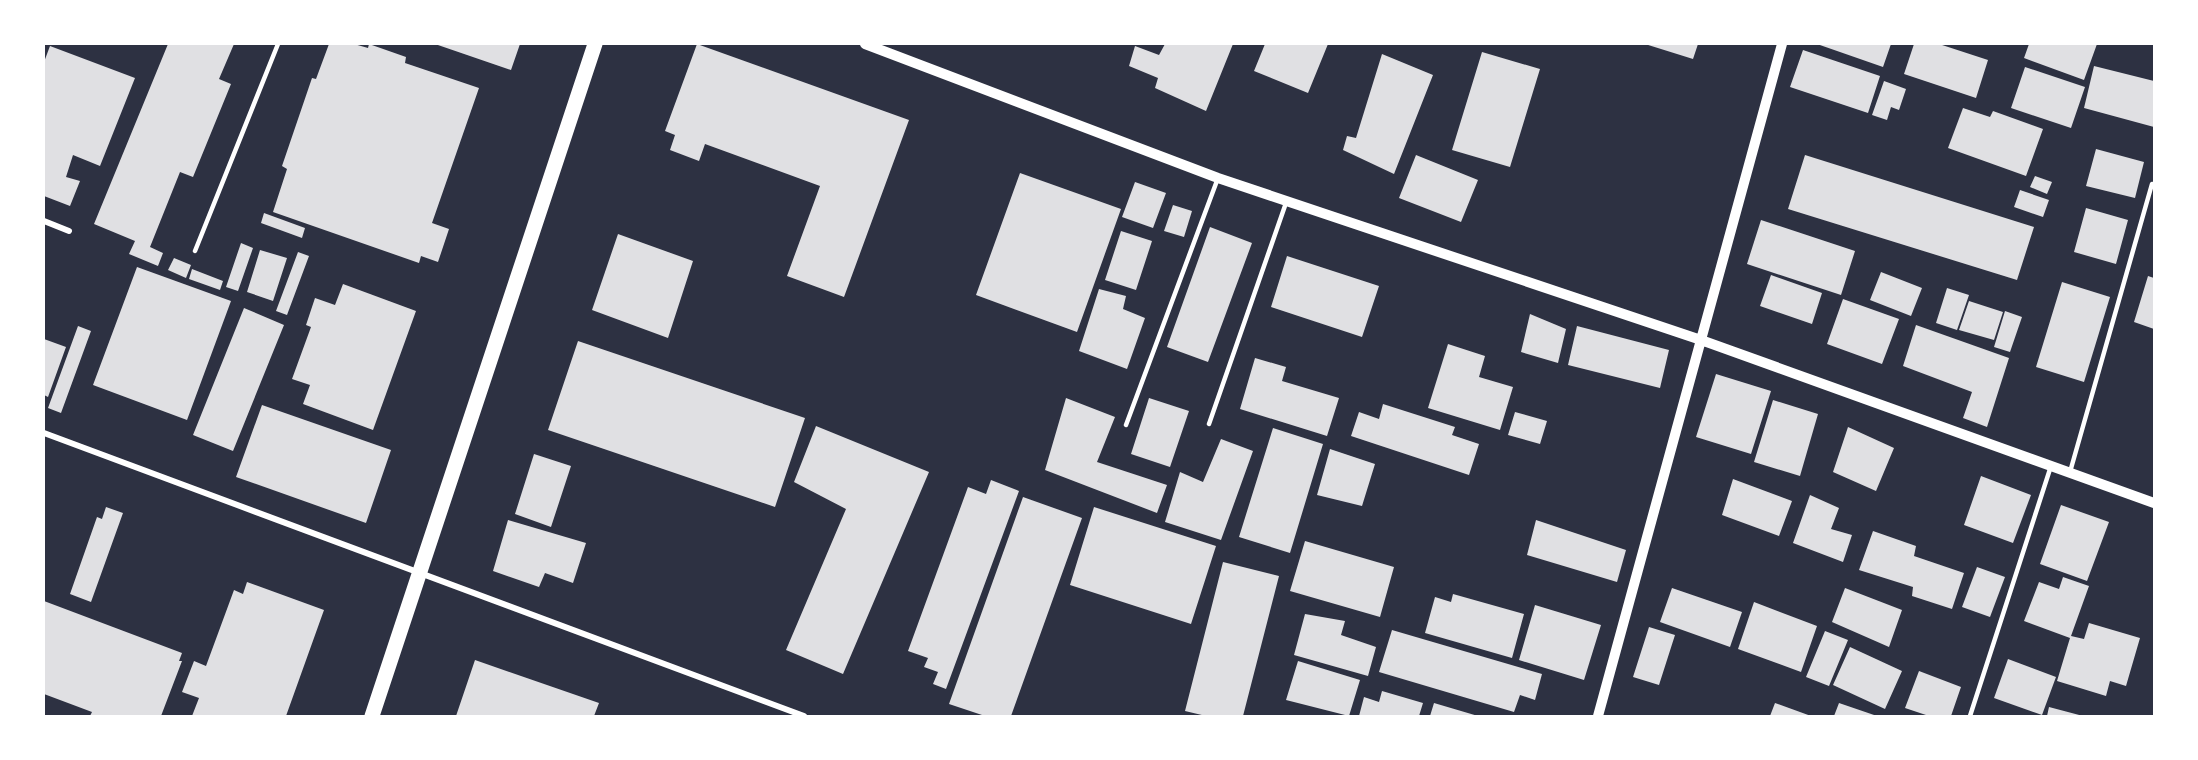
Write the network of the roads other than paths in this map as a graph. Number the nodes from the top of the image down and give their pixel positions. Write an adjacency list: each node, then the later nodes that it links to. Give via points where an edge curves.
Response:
1 (278, 44): 10 (lane)
2 (595, 44): 18 (main road)
3 (865, 44): 5 (street)
4 (1782, 44): 11 (street)
5 (1218, 178): 7 (street); 13 (lane)
6 (2152, 184): 16 (lane)
7 (1287, 200): 11 (street); 12 (lane)
8 (44, 221): 9 (street)
9 (69, 231)
10 (195, 252)
11 (1701, 340): 15 (street); 21 (street)
12 (1209, 424)
13 (1126, 425)
14 (44, 433): 18 (street)
15 (2051, 466): 16 (street); 22 (lane)
16 (2070, 472): 17 (street)
17 (2154, 503)
18 (420, 573): 19 (main road); 20 (street)
19 (372, 717)
20 (804, 717)
21 (1598, 717)
22 (1970, 717)

